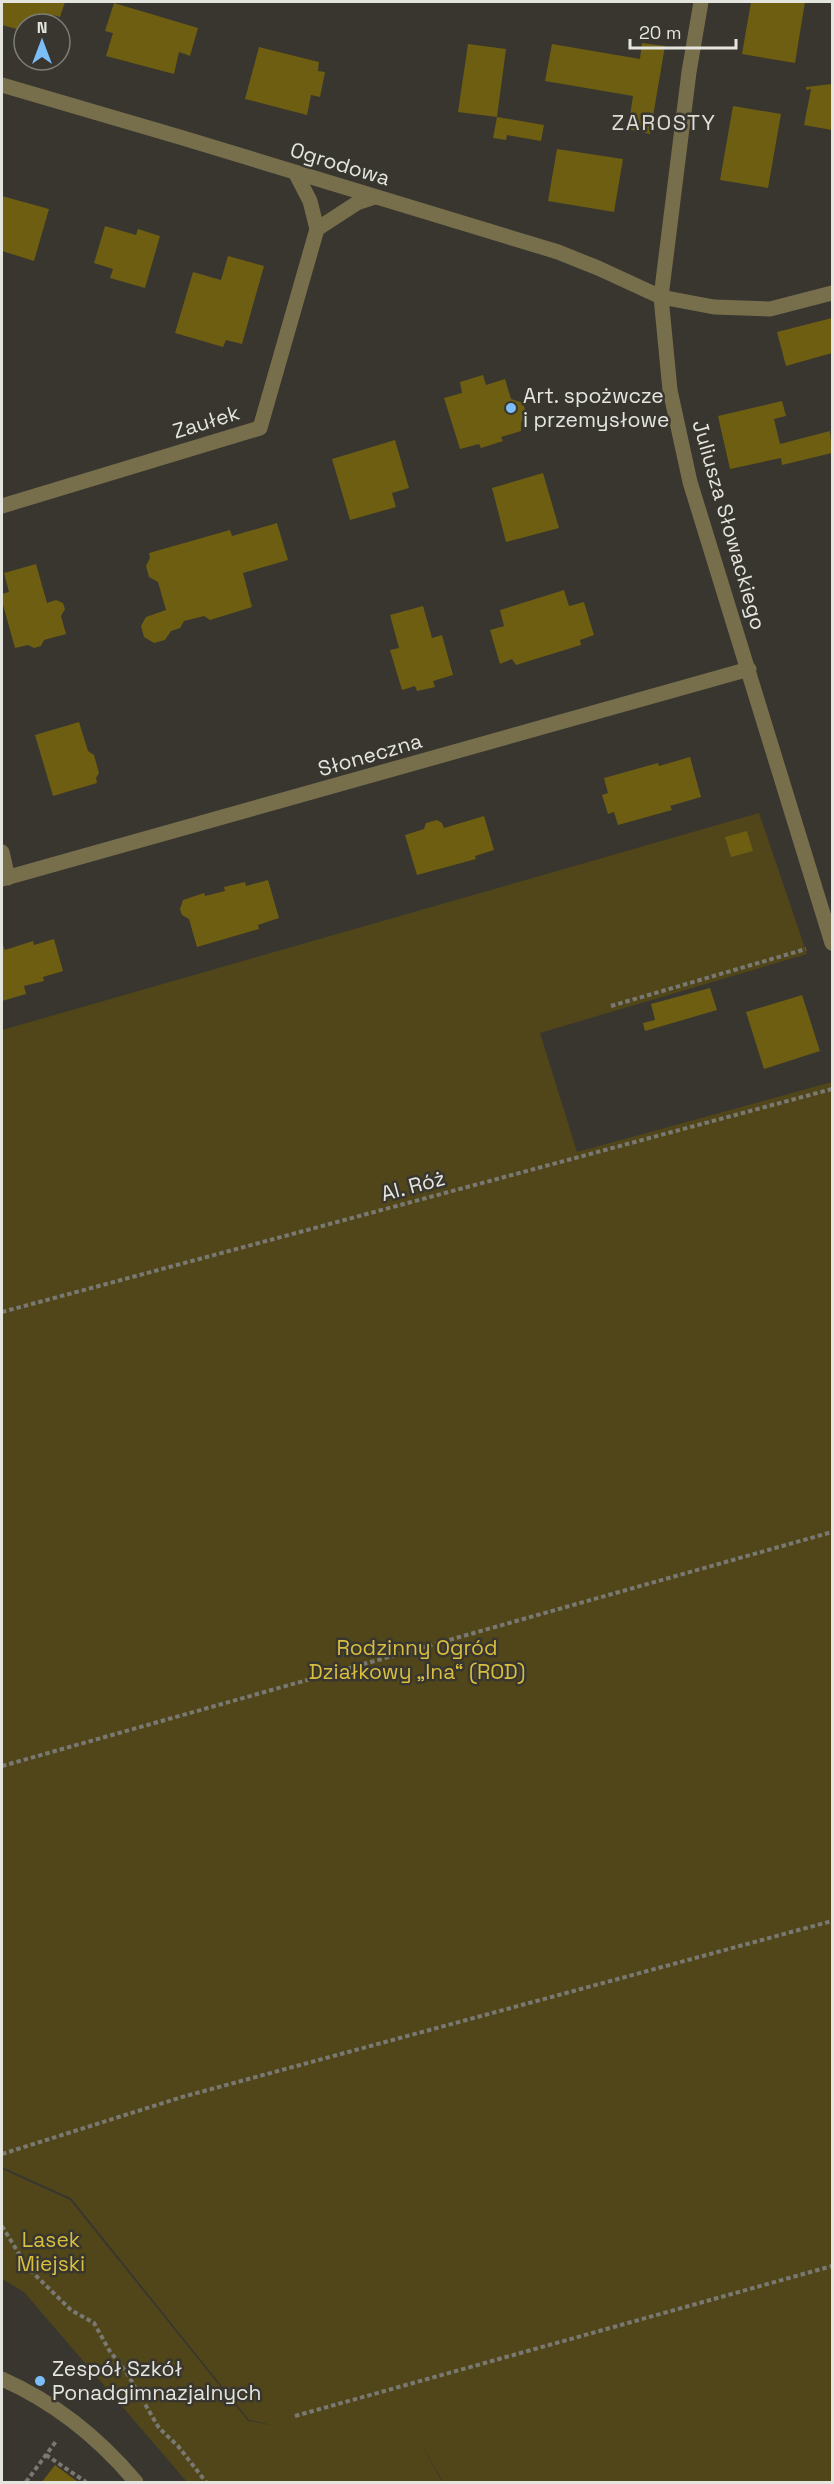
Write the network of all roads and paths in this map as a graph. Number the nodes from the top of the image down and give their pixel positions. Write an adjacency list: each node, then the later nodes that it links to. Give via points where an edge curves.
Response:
1 (702, 2): 7 (street, Juliusza Słowackiego, via 689,72)
2 (2, 85): 3 (street, Ogrodowa)
3 (295, 172): 4 (street, Ogrodowa); 5 (street, Zaułek, via 310,201)
4 (375, 197): 5 (street, via 357,203); 7 (street, Ogrodowa, via 558,252)
5 (317, 230): 8 (street, Zaułek, via 260,428)
6 (832, 293): 7 (street, Ogrodowa, via 770,309 714,307)
7 (661, 297): 9 (street, Juliusza Słowackiego, via 670,390 690,482)
8 (2, 506)
9 (749, 669): 11 (street, Słoneczna); 12 (street, Juliusza Słowackiego)
10 (2, 852): 11 (street)
11 (5, 879)
12 (832, 942): 13 (path)
13 (611, 1006)
14 (832, 1089): 15 (path, Al. Róż)
15 (2, 1312)
16 (832, 1532): 17 (path)
17 (2, 1766)
18 (832, 1921): 19 (path, via 182,2097)
19 (2, 2154)
20 (2, 2226): 29 (path, via 27,2267 71,2310 94,2323 159,2428)
21 (832, 2266): 23 (path)
22 (2, 2379): 28 (street, via 72,2420)
23 (295, 2416)
24 (53, 2445): 25 (path)
25 (46, 2455): 26 (path); 27 (path)
26 (80, 2481)
27 (26, 2482)
28 (136, 2482)
29 (206, 2482)

